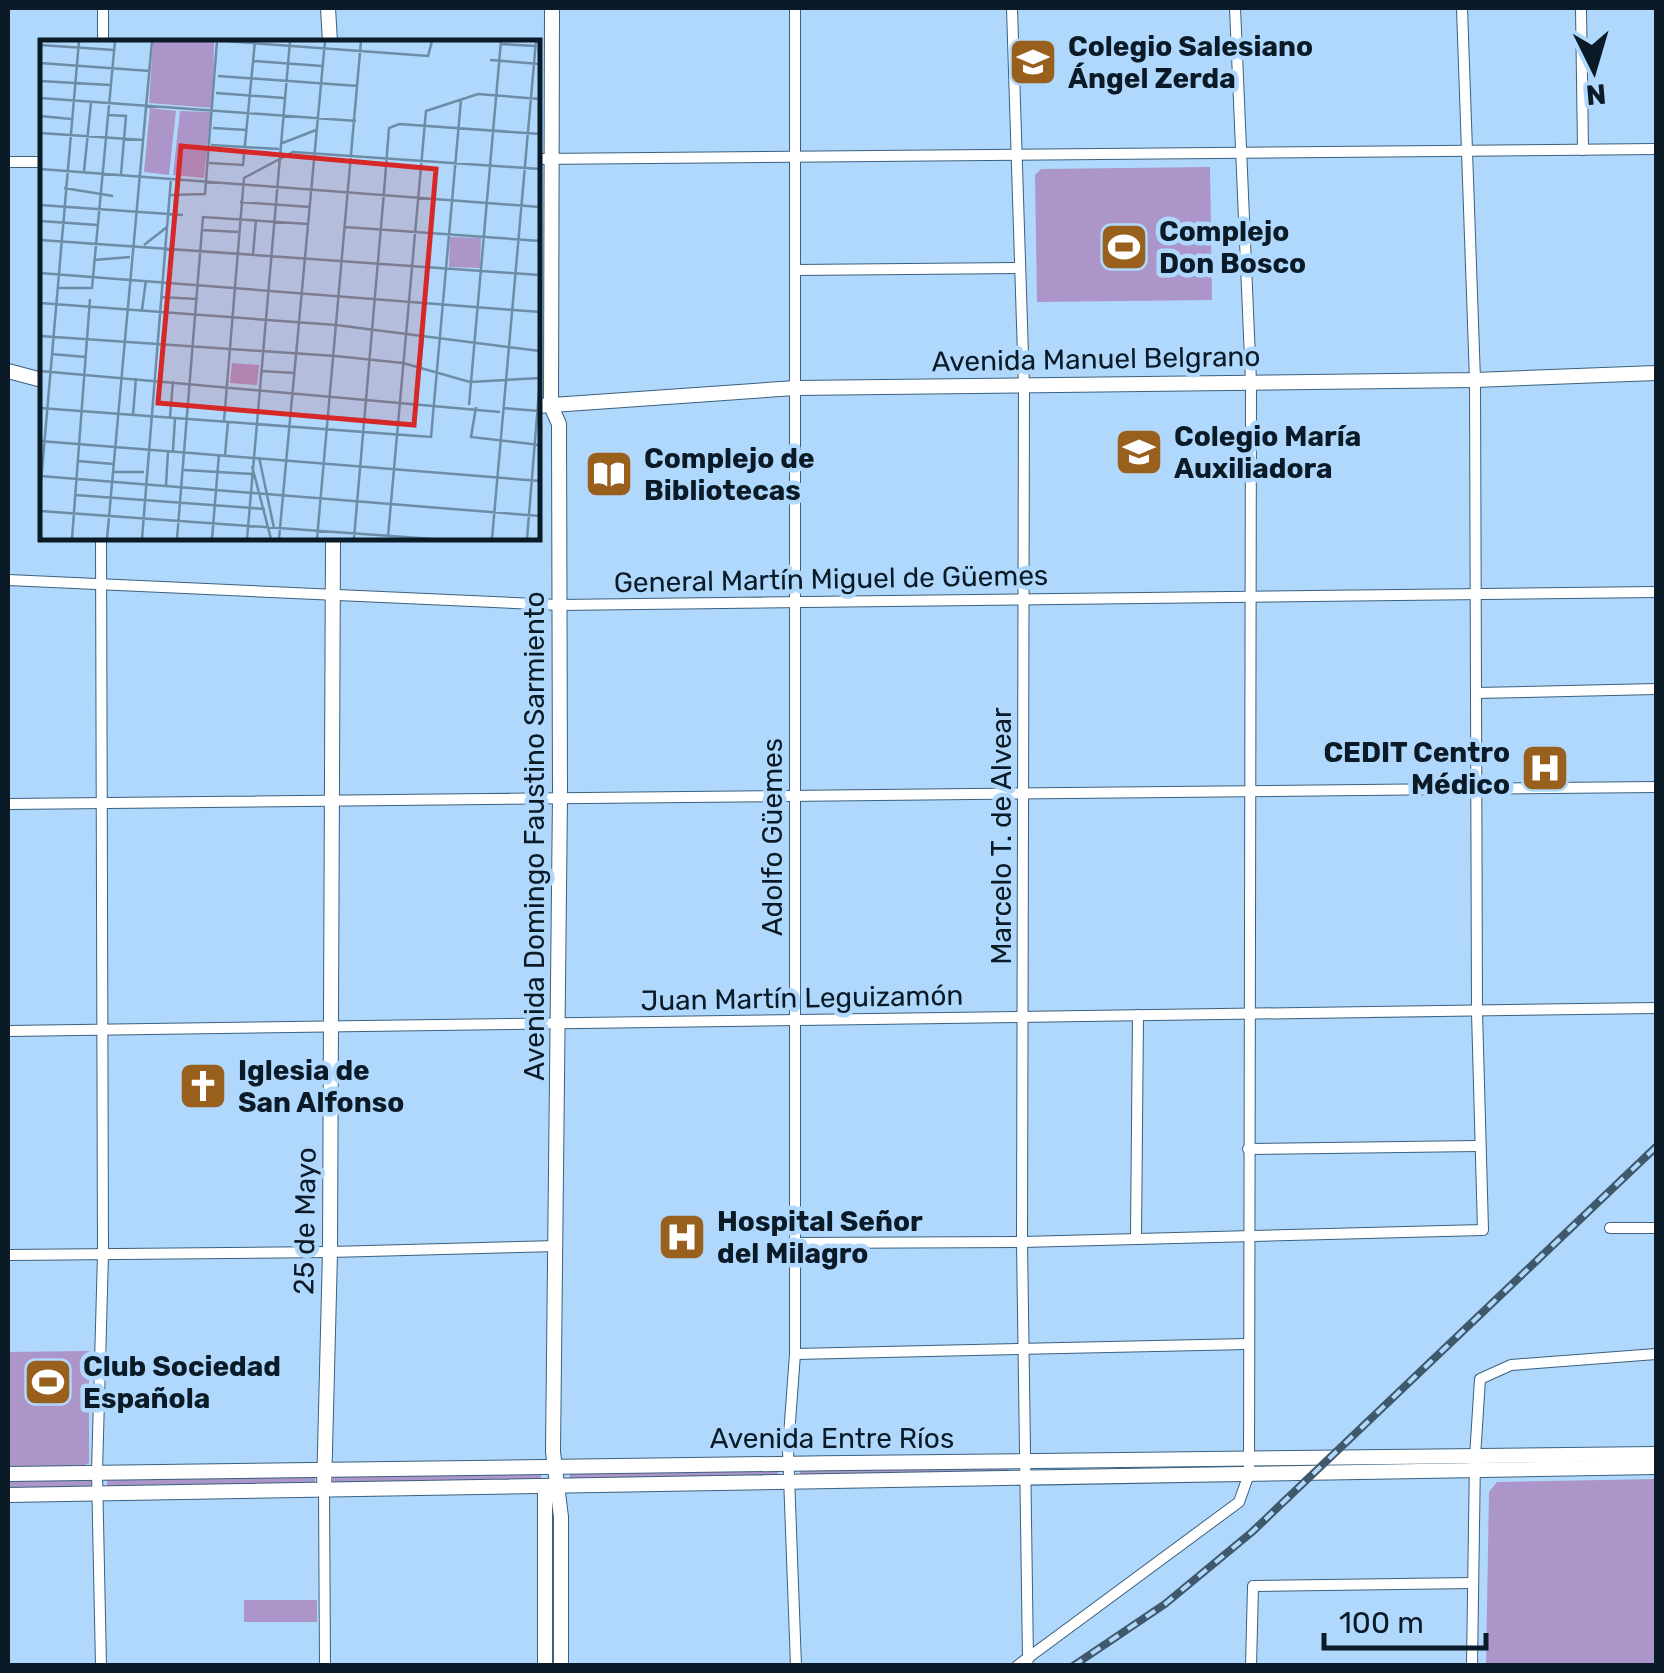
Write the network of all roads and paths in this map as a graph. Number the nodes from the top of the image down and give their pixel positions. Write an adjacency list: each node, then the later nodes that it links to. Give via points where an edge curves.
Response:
1 (103, 8): 9 (street)
2 (328, 8): 10 (main road)
3 (552, 8): 17 (main road, Avenida Domingo Faustino Sarmiento)
4 (795, 8): 16 (street, Adolfo Güemes)
5 (1012, 8): 15 (street, Marcelo T. de Alvear)
6 (1236, 8): 14 (street)
7 (1462, 8): 13 (street)
8 (1581, 8): 12 (street)
9 (103, 40)
10 (330, 40)
11 (1656, 148): 12 (street)
12 (1583, 150): 13 (street)
13 (1467, 153): 14 (street); 25 (street)
14 (1242, 154): 15 (street); 26 (street)
15 (1016, 157): 16 (street); 20 (street, Marcelo T. de Alvear)
16 (796, 158): 17 (street); 21 (street, Adolfo Güemes)
17 (544, 159): 29 (main road, Avenida Domingo Faustino Sarmiento)
18 (8, 162): 19 (street)
19 (40, 162)
20 (1019, 268): 21 (street); 27 (street, Marcelo T. de Alvear)
21 (796, 270): 28 (street, Adolfo Güemes)
22 (8, 371): 24 (main road)
23 (1656, 373): 25 (main road, Avenida Manuel Belgrano)
24 (40, 379)
25 (1476, 380): 26 (main road, Avenida Manuel Belgrano); 35 (street)
26 (1251, 382): 27 (main road, Avenida Manuel Belgrano); 37 (street)
27 (1024, 387): 28 (main road, Avenida Manuel Belgrano); 38 (street, Marcelo T. de Alvear)
28 (795, 388): 29 (main road, Avenida Manuel Belgrano); 39 (street, Adolfo Güemes)
29 (544, 406): 40 (main road, Avenida Domingo Faustino Sarmiento, via 559,424)
30 (102, 540): 33 (street)
31 (334, 540): 36 (main road, 25 de Mayo)
32 (8, 580): 33 (street, General Martín Miguel de Güemes)
33 (101, 582): 36 (street, General Martín Miguel de Güemes); 51 (street)
34 (1656, 592): 35 (street, General Martín Miguel de Güemes)
35 (1476, 594): 37 (street, General Martín Miguel de Güemes); 42 (street)
36 (332, 596): 40 (street, General Martín Miguel de Güemes); 49 (main road, 25 de Mayo)
37 (1251, 596): 38 (street, General Martín Miguel de Güemes); 45 (street)
38 (1024, 600): 39 (street, General Martín Miguel de Güemes); 46 (street, Marcelo T. de Alvear)
39 (794, 602): 40 (street, General Martín Miguel de Güemes); 48 (street, Adolfo Güemes)
40 (559, 605): 47 (main road, Avenida Domingo Faustino Sarmiento)
41 (1656, 690): 42 (street)
42 (1476, 694): 44 (street)
43 (1656, 786): 44 (street)
44 (1475, 789): 45 (street); 53 (street)
45 (1250, 793): 46 (street); 54 (street)
46 (1025, 794): 48 (street); 56 (street, Marcelo T. de Alvear)
47 (560, 796): 48 (street); 49 (street); 58 (main road, Avenida Domingo Faustino Sarmiento)
48 (794, 796): 57 (street, Adolfo Güemes)
49 (333, 800): 51 (street); 59 (main road, 25 de Mayo)
50 (8, 804): 51 (street)
51 (102, 804): 60 (street)
52 (1656, 1008): 53 (street, Juan Martín Leguizamón)
53 (1477, 1012): 54 (street, Juan Martín Leguizamón); 62 (street)
54 (1248, 1013): 55 (street, Juan Martín Leguizamón); 63 (street)
55 (1138, 1014): 56 (street, Juan Martín Leguizamón); 67 (street)
56 (1023, 1016): 57 (street, Juan Martín Leguizamón); 68 (street, Marcelo T. de Alvear)
57 (794, 1020): 58 (street, Juan Martín Leguizamón); 69 (street, Adolfo Güemes)
58 (559, 1024): 59 (street, Juan Martín Leguizamón); 70 (main road, Avenida Domingo Faustino Sarmiento)
59 (331, 1026): 60 (street, Juan Martín Leguizamón); 71 (main road, 25 de Mayo)
60 (104, 1029): 61 (street, Juan Martín Leguizamón); 72 (street)
61 (8, 1030)
62 (1478, 1146): 63 (street); 66 (street, via 1483,1230)
63 (1248, 1150): 66 (street)
64 (1610, 1228): 65 (street)
65 (1656, 1228)
66 (1248, 1237): 67 (street); 74 (street)
67 (1136, 1238): 68 (street)
68 (1022, 1242): 69 (street); 75 (street, Marcelo T. de Alvear)
69 (795, 1243): 76 (street, Adolfo Güemes)
70 (558, 1246): 71 (street); 83 (main road, Avenida Domingo Faustino Sarmiento)
71 (330, 1252): 72 (street); 86 (main road, 25 de Mayo)
72 (103, 1254): 73 (street); 87 (street)
73 (8, 1255)
74 (1248, 1344): 75 (street); 79 (street)
75 (1024, 1349): 76 (street); 81 (street, Marcelo T. de Alvear)
76 (795, 1354): 80 (street, Adolfo Güemes)
77 (1656, 1354): 82 (street, via 1511,1365 1480,1379)
78 (1656, 1454): 82 (main road, Avenida Entre Ríos)
79 (1249, 1458): 81 (main road, Avenida Entre Ríos); 84 (main road, Avenida Entre Ríos); 89 (street)
80 (789, 1462): 81 (main road, Avenida Entre Ríos); 83 (main road, Avenida Entre Ríos); 91 (street, Adolfo Güemes)
81 (1025, 1462): 90 (street, Marcelo T. de Alvear)
82 (1474, 1464): 84 (main road, Avenida Entre Ríos); 85 (main road, Avenida Entre Ríos); 96 (street)
83 (553, 1467): 86 (main road, Avenida Entre Ríos); 92 (main road, Avenida Domingo Faustino Sarmiento)
84 (1344, 1467): 89 (main road, Avenida Entre Ríos)
85 (1656, 1467)
86 (324, 1470): 87 (main road, Avenida Entre Ríos); 93 (main road, 25 de Mayo)
87 (97, 1472): 88 (main road, Avenida Entre Ríos); 94 (street)
88 (8, 1474)
89 (1249, 1474): 90 (main road, Avenida Entre Ríos); 97 (street, via 1239,1502)
90 (1025, 1480): 91 (main road, Avenida Entre Ríos); 97 (street, Marcelo T. de Alvear)
91 (790, 1483): 92 (main road, Avenida Entre Ríos); 102 (street, Adolfo Güemes)
92 (551, 1485): 93 (main road, Avenida Entre Ríos); 100 (main road, Avenida Domingo Faustino Sarmiento); 101 (main road, Avenida Domingo Faustino Sarmiento, via 561,1517)
93 (324, 1490): 94 (main road, Avenida Entre Ríos); 99 (street, 25 de Mayo)
94 (97, 1493): 95 (main road, Avenida Entre Ríos); 98 (street)
95 (8, 1495)
96 (1472, 1583): 103 (street, via 1253,1586); 104 (street)
97 (1024, 1663)
98 (100, 1666)
99 (325, 1666)
100 (546, 1666)
101 (561, 1666)
102 (796, 1666)
103 (1251, 1666)
104 (1472, 1666)

